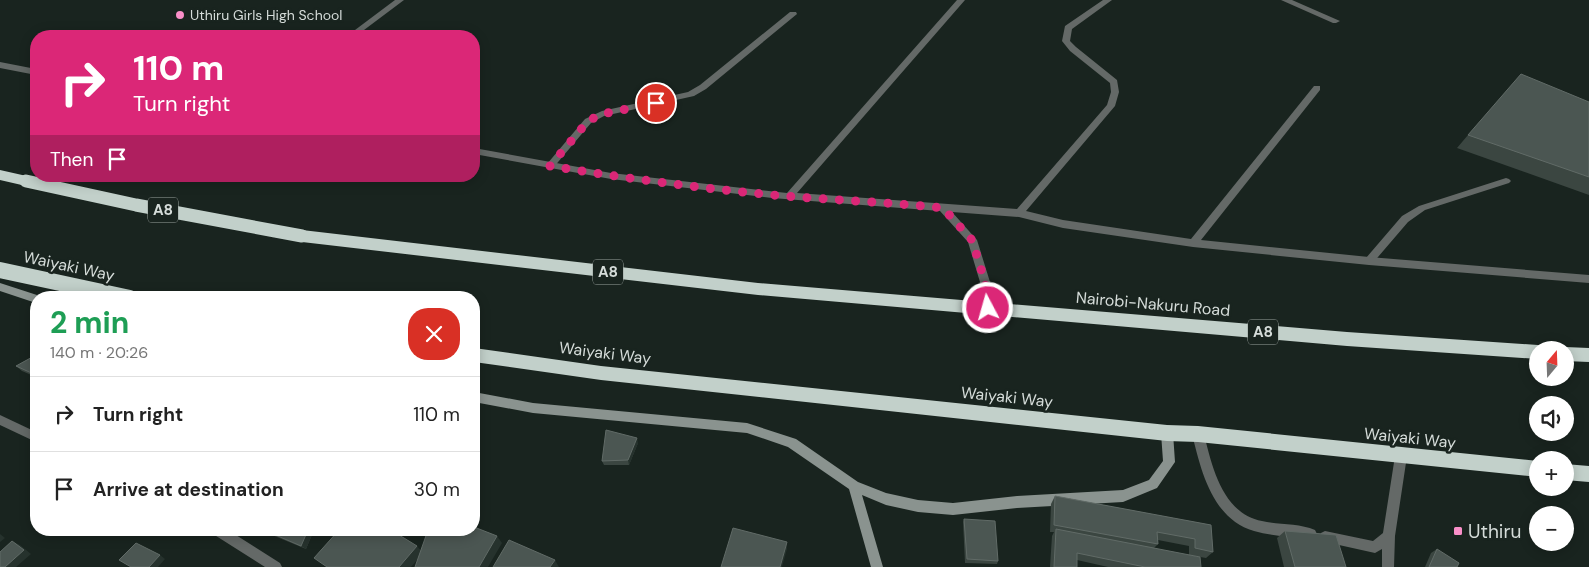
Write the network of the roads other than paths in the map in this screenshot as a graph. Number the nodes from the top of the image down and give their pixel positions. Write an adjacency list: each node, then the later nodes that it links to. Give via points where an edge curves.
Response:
1 (400, 0): 7 (street)
2 (961, 0): 17 (street)
3 (1108, 0): 19 (street, via 1068,28 1066,41 1114,82 1111,106)
4 (1285, 0): 6 (street)
5 (793, 14): 12 (street, via 691,94 602,114 588,121)
6 (1336, 21)
7 (359, 30)
8 (0, 65): 9 (street)
9 (30, 71)
10 (1317, 88): 20 (street)
11 (480, 152): 12 (street)
12 (550, 166): 17 (street)
13 (0, 175): 15 (highway, Nairobi-Nakuru Road / A8, bridge)
14 (1506, 181): 21 (street, via 1422,208 1405,219)
15 (30, 182)
16 (30, 182): 27 (highway, Nairobi-Nakuru Road / A8, bridge, via 136,206 302,236 758,289)
17 (789, 196): 18 (street)
18 (943, 208): 19 (street); 27 (street, via 972,240 985,282)
19 (1019, 213): 20 (street, via 1063,224)
20 (1193, 243): 21 (street)
21 (1369, 261): 23 (street)
22 (0, 270): 25 (highway, Waiyaki Way, bridge)
23 (1589, 279)
24 (0, 286): 26 (main road)
25 (98, 291)
26 (30, 297)
27 (988, 308): 28 (highway, Nairobi-Nakuru Road / A8)
28 (1529, 351)
29 (1574, 355): 31 (highway)
30 (480, 356): 34 (highway, Waiyaki Way, via 601,373)
31 (1589, 356)
32 (480, 398): 41 (main road, via 533,408 747,428 792,443)
33 (0, 420): 35 (street)
34 (1167, 433): 36 (highway, Waiyaki Way); 41 (main road, via 1169,462 1153,484 1123,496 953,509 886,499)
35 (30, 434)
36 (1198, 434): 37 (highway, Waiyaki Way); 43 (street, via 1209,476 1227,507 1250,524 1375,547)
37 (1401, 456): 38 (highway, Waiyaki Way); 43 (street)
38 (1529, 468)
39 (1574, 473): 40 (highway)
40 (1589, 474)
41 (854, 486): 45 (main road)
42 (227, 536): 44 (street)
43 (1388, 536): 46 (street)
44 (276, 567)
45 (877, 567)
46 (1388, 567)

